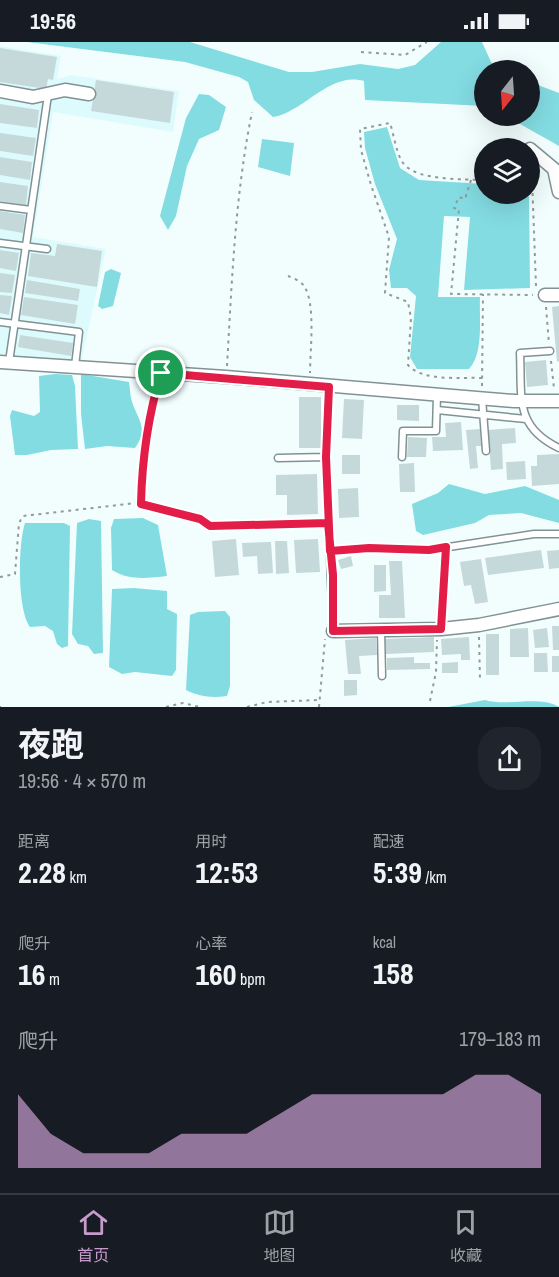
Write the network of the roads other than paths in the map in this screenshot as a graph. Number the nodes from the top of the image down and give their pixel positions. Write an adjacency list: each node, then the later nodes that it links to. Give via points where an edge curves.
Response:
1 (0, 91): 3 (street, via 33,98)
2 (89, 94): 3 (street, via 65,90)
3 (48, 95): 7 (lane)
4 (540, 158): 5 (street, via 554,169)
5 (559, 192)
6 (0, 206): 7 (lane)
7 (32, 210): 9 (lane)
8 (0, 243): 9 (lane)
9 (26, 246): 10 (lane); 14 (lane)
10 (47, 249)
11 (544, 295): 12 (street)
12 (559, 295)
13 (0, 322): 14 (lane)
14 (15, 324): 16 (lane); 17 (lane, via 79,332)
15 (550, 351): 21 (lane, via 520,353)
16 (4, 362): 17 (street)
17 (75, 367): 18 (street)
18 (329, 387): 19 (street); 28 (lane)
19 (437, 394): 20 (street); 23 (lane)
20 (482, 398): 21 (street); 24 (lane)
21 (522, 401): 22 (street); 25 (lane)
22 (559, 401)
23 (437, 410): 24 (lane); 29 (lane, via 436,431 403,431)
24 (483, 415): 25 (lane); 27 (lane)
25 (526, 419): 26 (lane, via 536,435)
26 (559, 448)
27 (486, 451)
28 (326, 457): 30 (lane); 31 (lane)
29 (402, 457)
30 (278, 458)
31 (328, 523): 32 (lane); 35 (lane)
32 (210, 526)
33 (559, 534): 34 (lane)
34 (446, 547): 35 (lane); 37 (lane)
35 (330, 551): 39 (lane)
36 (559, 609): 37 (street)
37 (441, 629): 38 (street)
38 (381, 630): 39 (street); 40 (lane)
39 (333, 631)
40 (382, 676)

